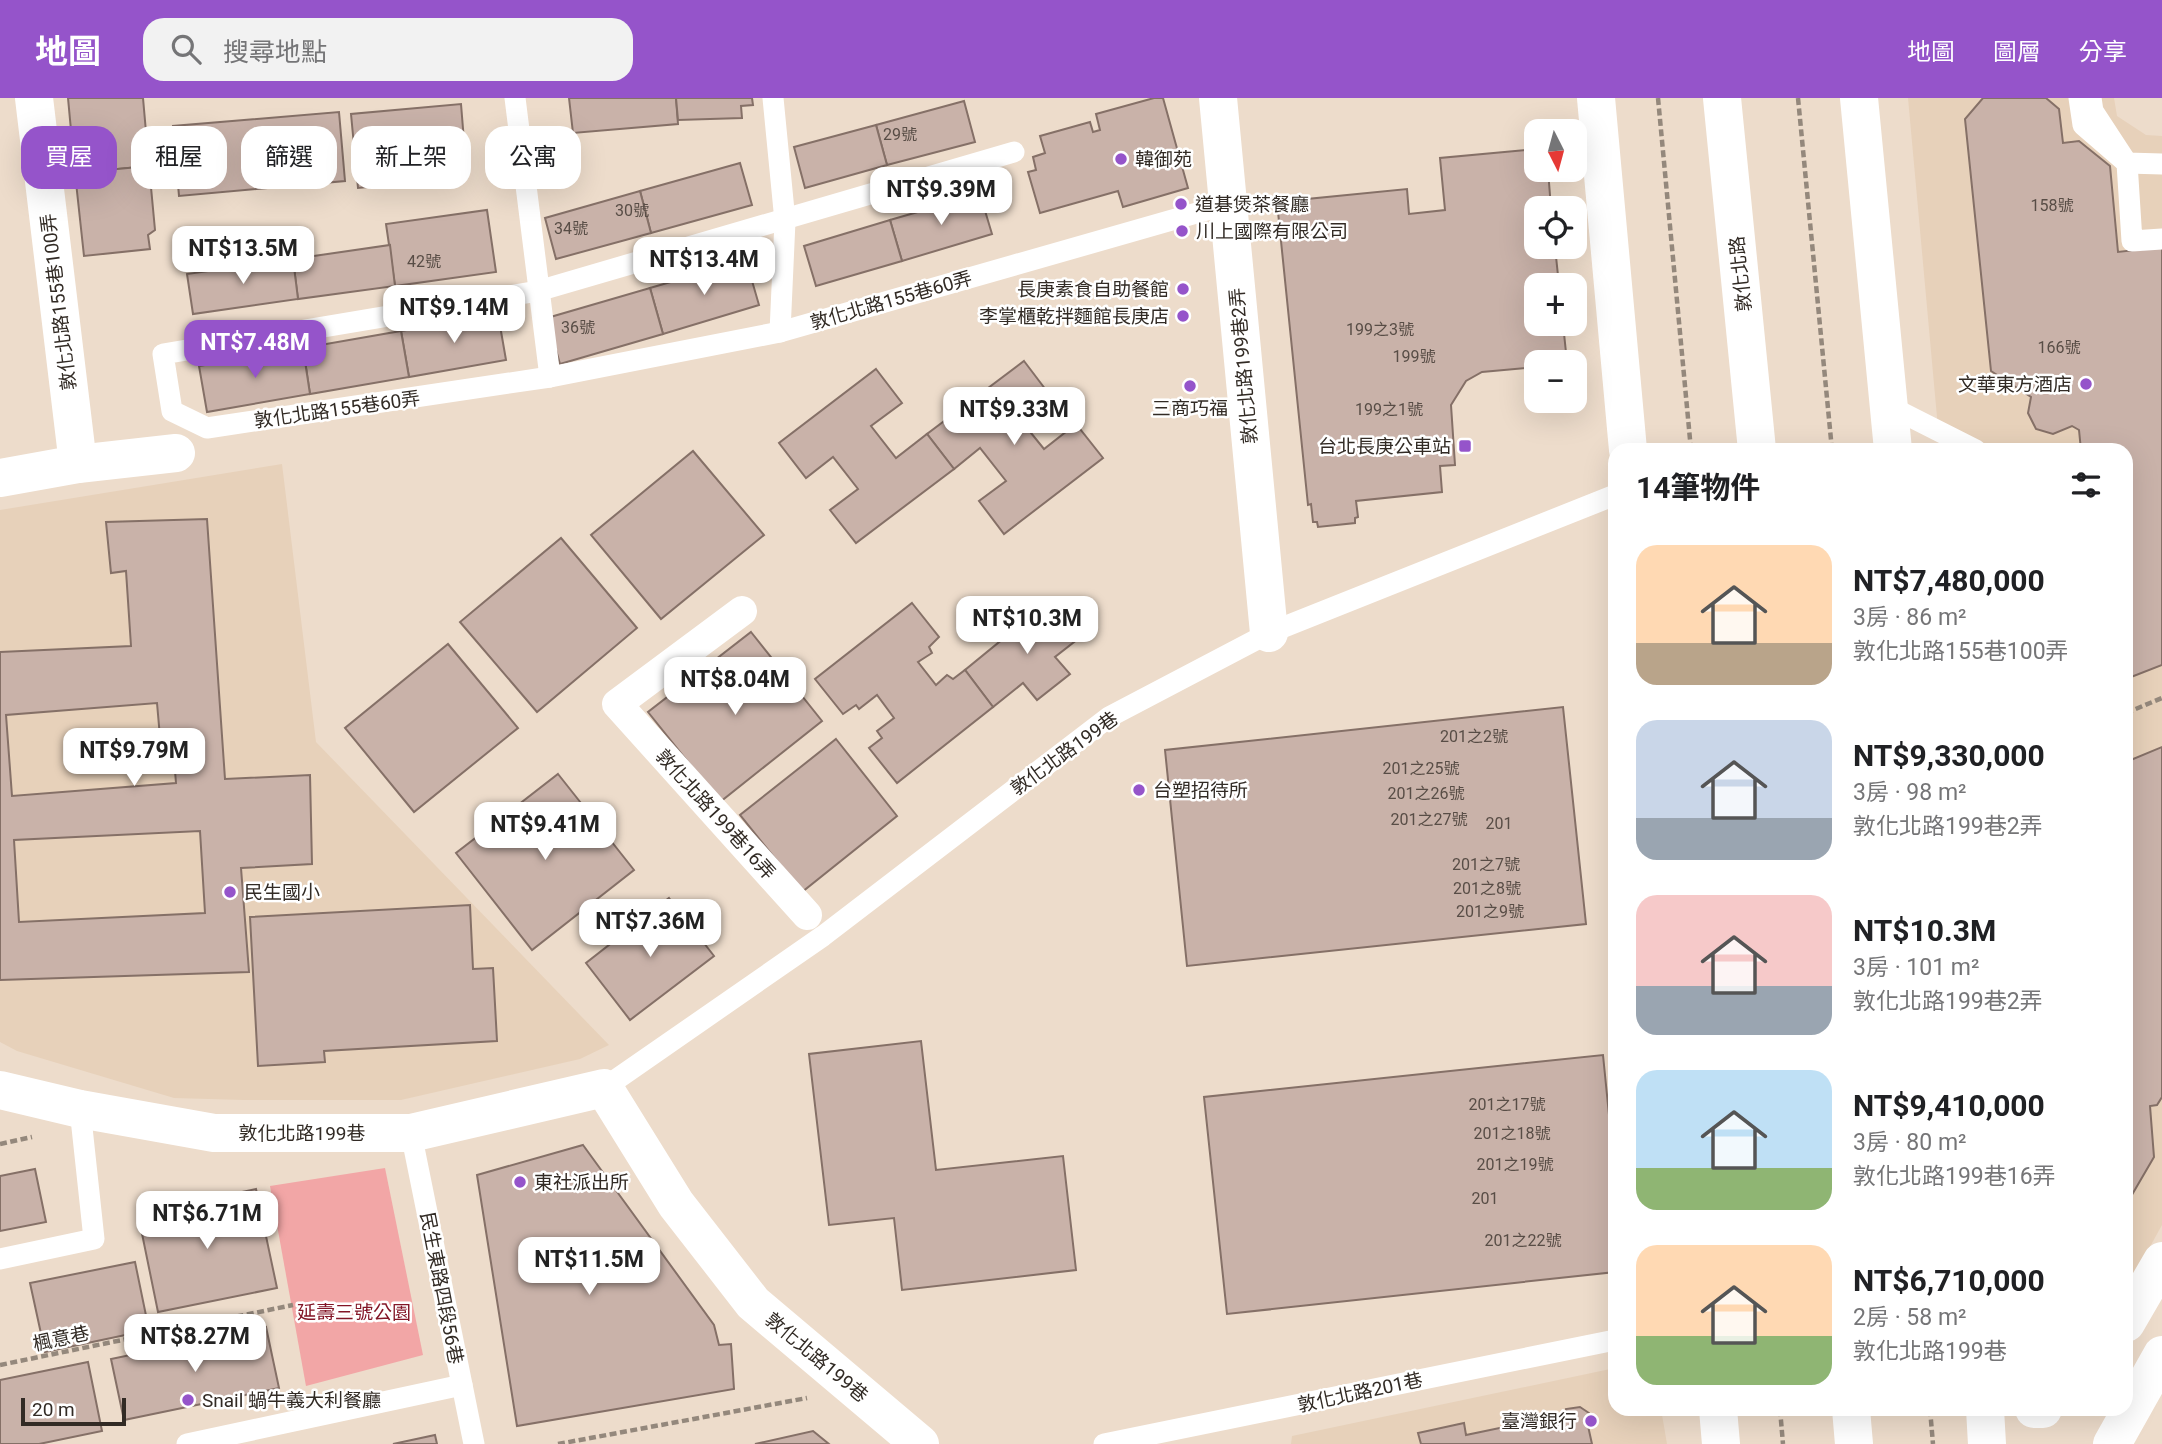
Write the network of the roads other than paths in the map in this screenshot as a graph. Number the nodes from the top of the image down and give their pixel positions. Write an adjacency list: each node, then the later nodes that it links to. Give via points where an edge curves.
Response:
1 (34, 98): 25 (street, 敦化北路155巷100弄)
2 (515, 98): 16 (lane)
3 (773, 98): 14 (lane)
4 (1218, 98): 13 (street, 敦化北路199巷2弄)
5 (1596, 98): 20 (street)
6 (1723, 98): 21 (street, 敦化北路)
7 (1858, 98): 19 (street)
8 (2079, 98): 11 (lane, via 2083,125)
9 (2091, 98): 11 (lane, via 2093,111)
10 (1014, 152): 14 (lane)
11 (2127, 163): 12 (lane); 15 (lane, via 2132,241)
12 (2162, 164)
13 (1228, 204): 17 (lane, 敦化北路155巷60弄); 29 (street, 敦化北路199巷2弄)
14 (785, 221): 16 (lane); 17 (lane)
15 (2162, 239)
16 (538, 291): 18 (lane); 18 (lane, 敦化北路155巷60弄, via 163,354 172,411 207,428)
17 (780, 332): 18 (lane, 敦化北路155巷60弄)
18 (550, 377)
19 (1888, 406): 22 (street); 23 (lane)
20 (1627, 443)
21 (1756, 443)
22 (1892, 443)
23 (1962, 443)
24 (176, 453): 25 (street)
25 (78, 464): 26 (street)
26 (0, 478)
27 (1608, 498): 29 (lane, 敦化北路199巷)
28 (742, 611): 30 (street, 敦化北路199巷16弄, via 617,705)
29 (1269, 633): 31 (lane, 敦化北路199巷, via 1109,717 823,936)
30 (807, 915)
31 (604, 1088): 34 (street, 敦化北路199巷); 48 (street, 敦化北路199巷, via 676,1205 753,1303)
32 (0, 1090): 33 (street, 敦化北路199巷)
33 (80, 1109): 34 (street, 敦化北路199巷, via 214,1133); 35 (lane, via 94,1239)
34 (411, 1133): 40 (lane, 民生東路四段56巷)
35 (0, 1259)
36 (2162, 1261): 37 (street)
37 (2133, 1311)
38 (1608, 1341): 49 (lane, 敦化北路201巷)
39 (2162, 1355): 41 (street)
40 (462, 1385): 46 (lane); 47 (lane, 民生東路四段56巷)
41 (2133, 1407)
42 (1719, 1416): 50 (street)
43 (1852, 1416): 51 (street)
44 (1985, 1416): 52 (street)
45 (2128, 1416): 53 (street)
46 (187, 1444)
47 (474, 1444)
48 (920, 1444)
49 (1104, 1444)
50 (1721, 1444)
51 (1854, 1444)
52 (1987, 1444)
53 (2112, 1444)

